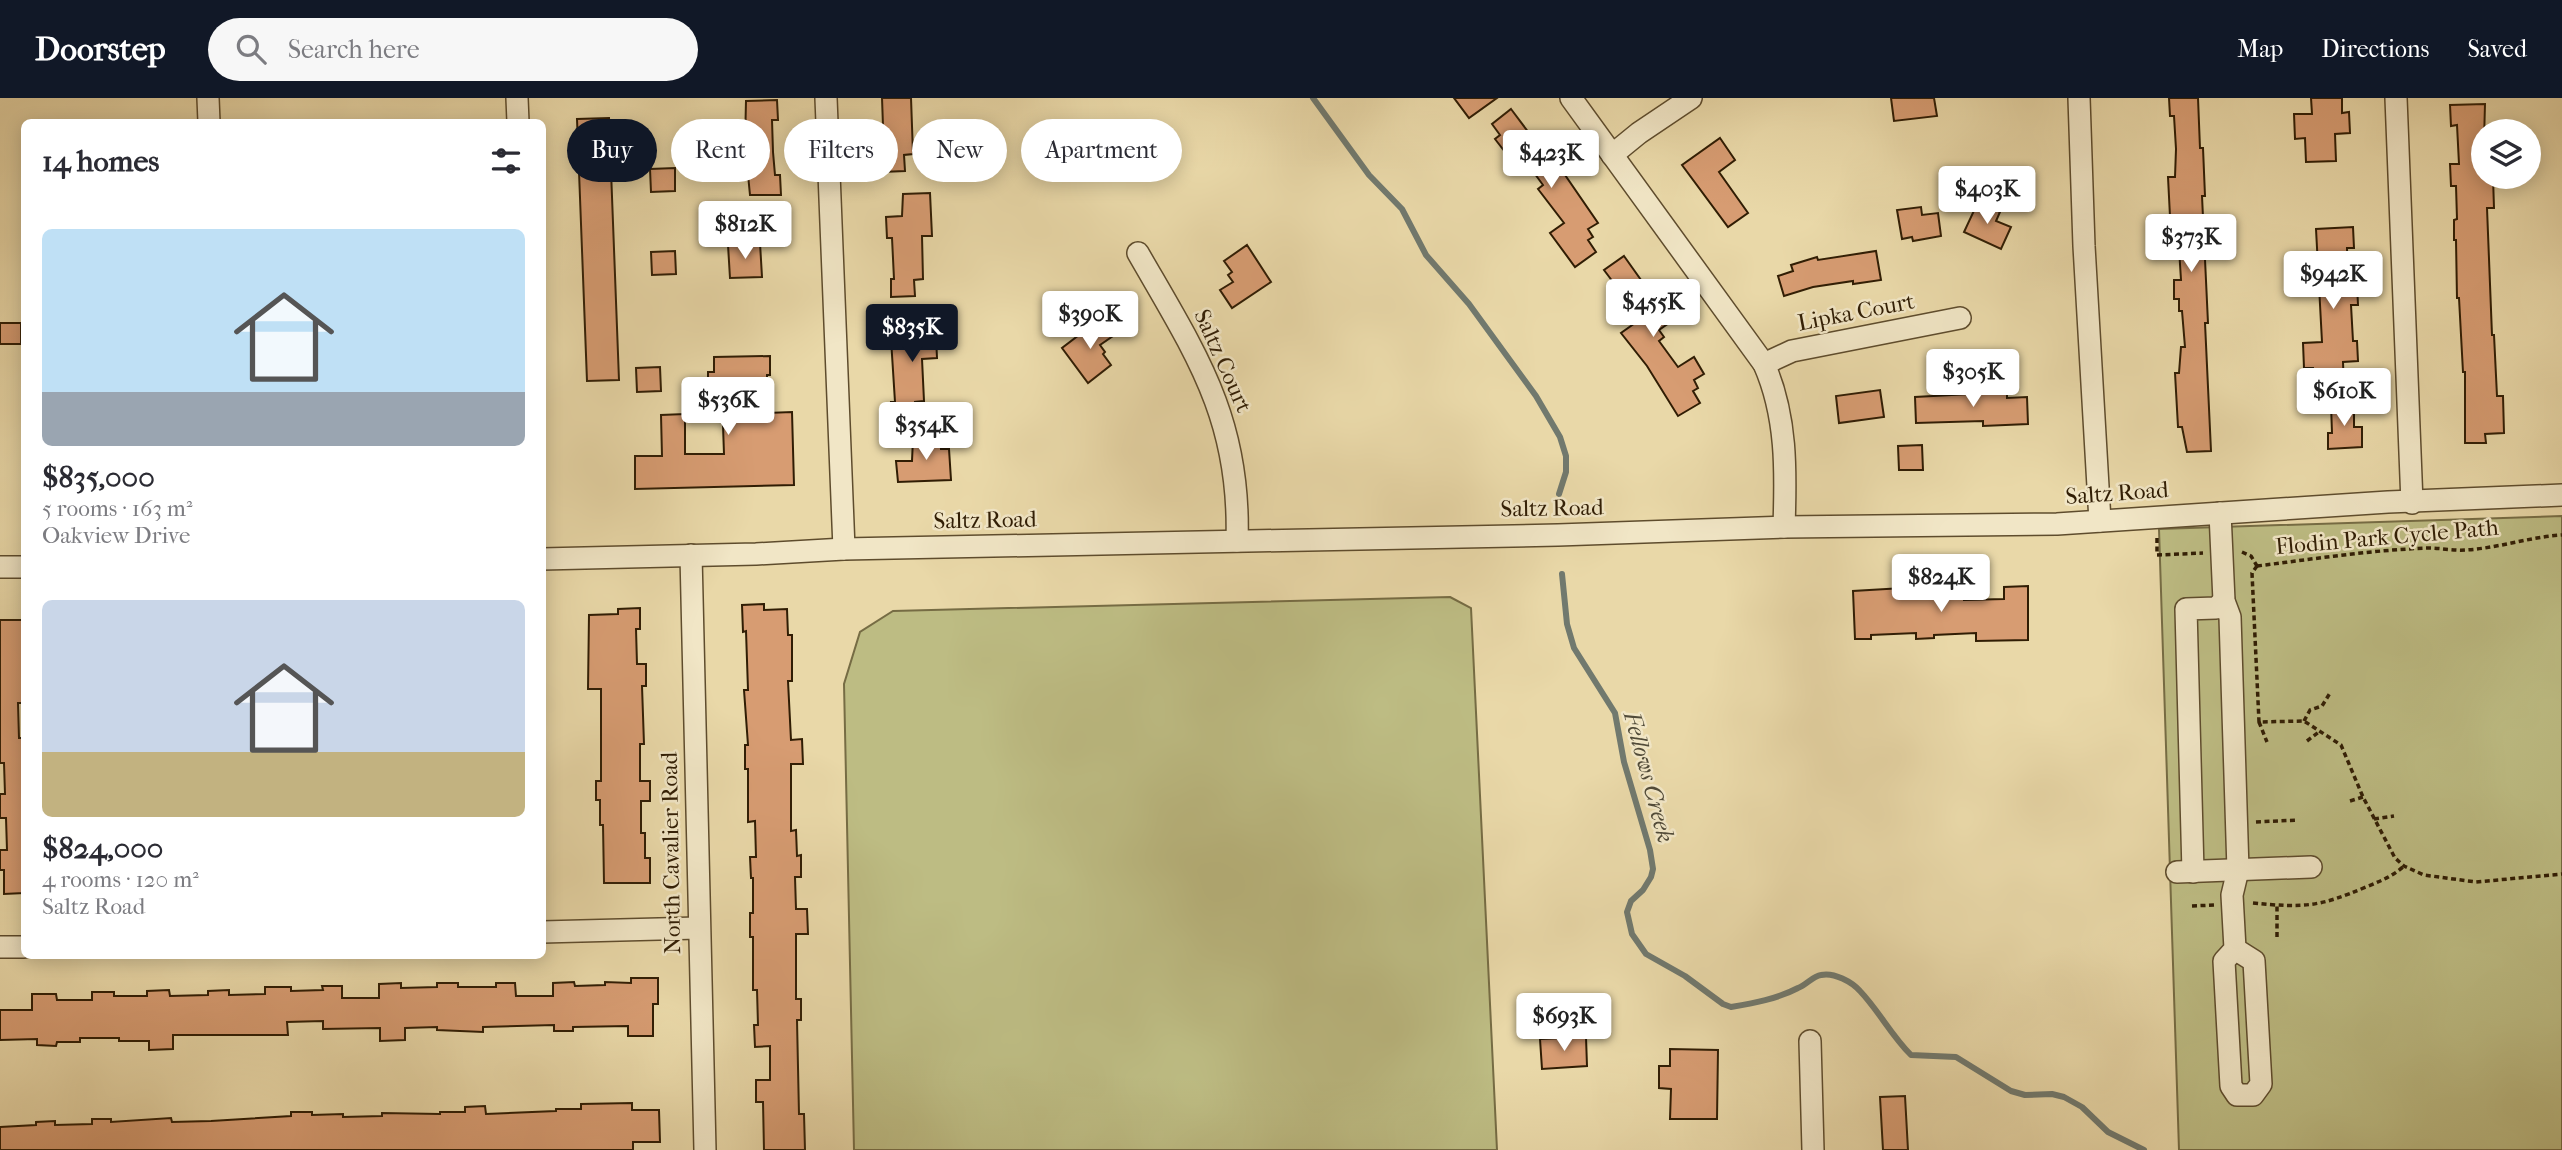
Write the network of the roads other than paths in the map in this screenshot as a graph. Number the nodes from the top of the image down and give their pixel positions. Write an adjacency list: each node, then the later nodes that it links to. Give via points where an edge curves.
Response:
1 (208, 98): 8 (street)
2 (517, 98): 9 (street)
3 (826, 98): 20 (street)
4 (1571, 98): 10 (street)
5 (1691, 98): 10 (street)
6 (2079, 98): 17 (street)
7 (2396, 98): 15 (street)
8 (209, 119)
9 (518, 119)
10 (1612, 155): 13 (street)
11 (1138, 253): 19 (street, Saltz Court, via 1198,360 1223,417 1236,477)
12 (1960, 318): 13 (street, Lipka Court, via 1792,351)
13 (1764, 364): 18 (street, via 1782,423)
14 (2562, 495): 15 (street, Saltz Road)
15 (2412, 503): 16 (street, Saltz Road)
16 (2220, 513): 17 (street, Saltz Road); 25 (street)
17 (2100, 521): 18 (street, Saltz Road)
18 (1784, 527): 19 (street, Saltz Road)
19 (1237, 541): 20 (street, Saltz Road)
20 (844, 549): 21 (street, Saltz Road)
21 (691, 555): 22 (street, Saltz Road); 28 (street, North Cavalier Road)
22 (546, 559)
23 (0, 567): 24 (street)
24 (21, 567)
25 (2224, 601): 27 (street, via 2230,617); 27 (street, via 2216,608 2186,609 2185,872)
26 (2311, 867): 27 (street)
27 (2238, 870): 32 (street, via 2232,904)
28 (698, 929): 29 (street); 34 (street, North Cavalier Road)
29 (546, 932)
30 (0, 947): 31 (street)
31 (21, 947)
32 (2235, 949): 32 (street, via 2224,961 2231,1086 2237,1095 2253,1095 2261,1084 2254,961)
33 (1810, 1041): 35 (street)
34 (705, 1150)
35 (1813, 1150)

